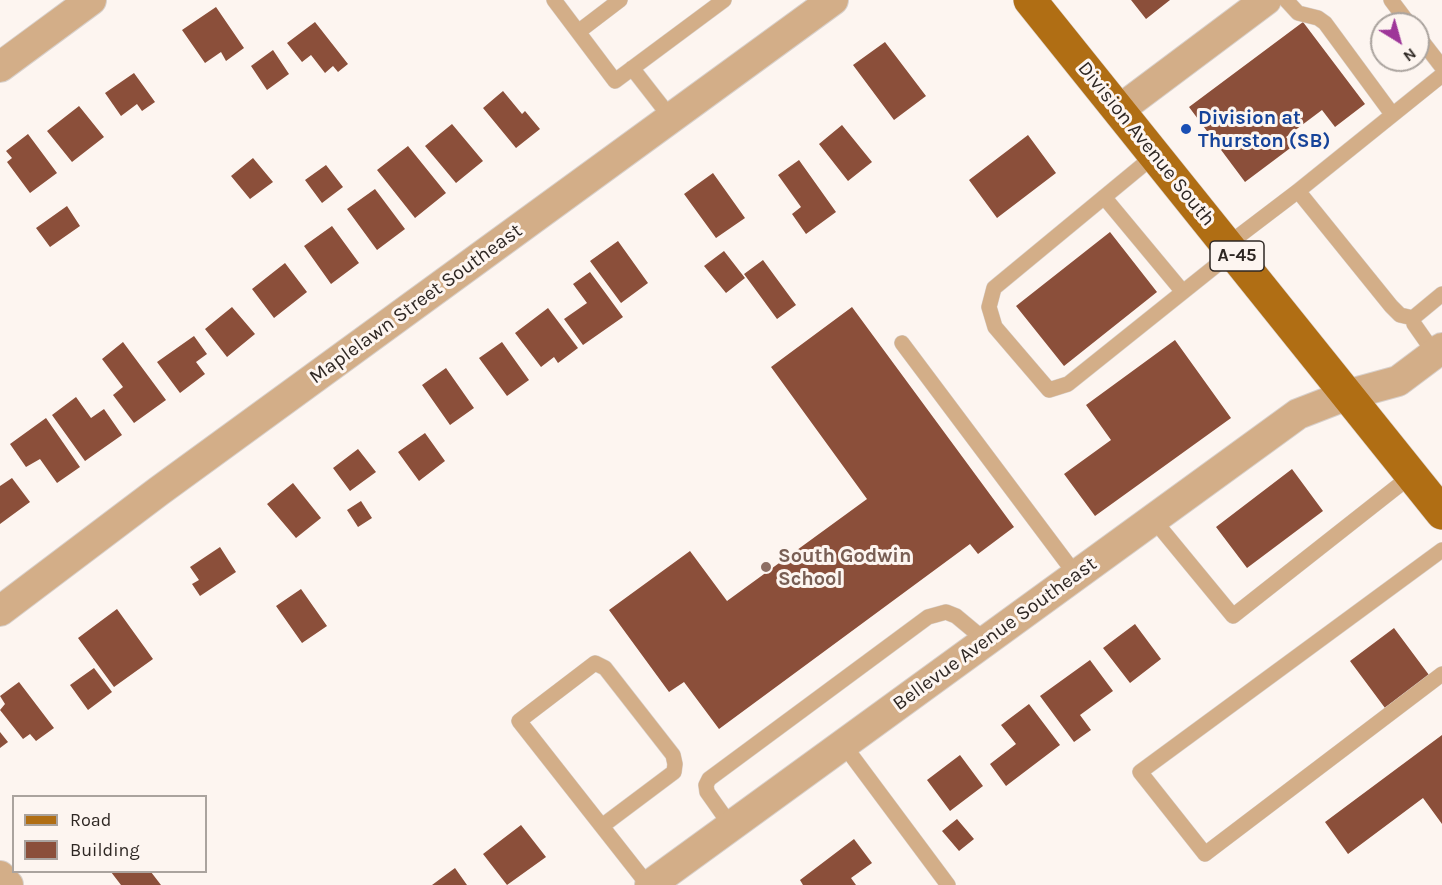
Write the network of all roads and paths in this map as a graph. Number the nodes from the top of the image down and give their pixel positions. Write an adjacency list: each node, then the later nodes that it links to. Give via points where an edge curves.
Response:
1 (91, 0): 13 (street)
2 (554, 0): 11 (lane)
3 (620, 0): 11 (lane)
4 (724, 0): 15 (lane)
5 (834, 0): 19 (street, Maplelawn Street Southeast)
6 (1030, 0): 17 (main road, Division Avenue South / A-45)
7 (1266, 0): 17 (street)
8 (1286, 0): 18 (lane, via 1298,14 1318,18 1325,24)
9 (1390, 0): 10 (lane)
10 (1400, 12)
11 (578, 32): 15 (lane, via 615,81)
12 (1430, 52): 14 (lane)
13 (0, 67)
14 (1442, 67)
15 (632, 68): 19 (lane)
16 (1442, 75): 18 (lane)
17 (1119, 110): 20 (main road, Division Avenue South / A-45)
18 (1392, 114): 21 (lane)
19 (671, 118): 35 (street, Maplelawn Street Southeast)
20 (1155, 155): 22 (lane); 23 (main road, Division Avenue South / A-45)
21 (1298, 191): 23 (lane); 26 (lane, via 1391,306 1400,315)
22 (1104, 197): 24 (lane); 24 (lane, via 994,288 989,308 995,327 1049,390 1068,384)
23 (1230, 248): 24 (lane); 29 (main road, Division Avenue South / A-45)
24 (1183, 292)
25 (1442, 294): 26 (lane)
26 (1413, 318): 28 (lane)
27 (902, 343): 34 (lane)
28 (1438, 351): 29 (street, Bellevue Avenue Southeast, via 1398,381)
29 (1347, 395): 30 (main road, Division Avenue South / A-45); 32 (street, Bellevue Avenue Southeast, via 1299,414)
30 (1412, 475): 31 (main road, Division Avenue South / A-45); 32 (lane, via 1233,616)
31 (1442, 513)
32 (1153, 519): 34 (street, Bellevue Avenue Southeast)
33 (1442, 549): 37 (lane, via 1140,772 1205,854)
34 (1076, 575): 36 (street, Bellevue Avenue Southeast)
35 (0, 611)
36 (986, 640): 38 (street, Bellevue Avenue Southeast); 40 (lane, via 946,612 928,617 710,779 707,792)
37 (1442, 674)
38 (843, 744): 40 (street, Bellevue Avenue Southeast); 44 (lane)
39 (602, 826): 39 (lane, via 519,721 595,663 605,668 673,755 675,764 674,772); 43 (lane)
40 (731, 826): 43 (street, Bellevue Avenue Southeast)
41 (0, 876): 42 (street)
42 (8, 885)
43 (649, 885)
44 (948, 885)

